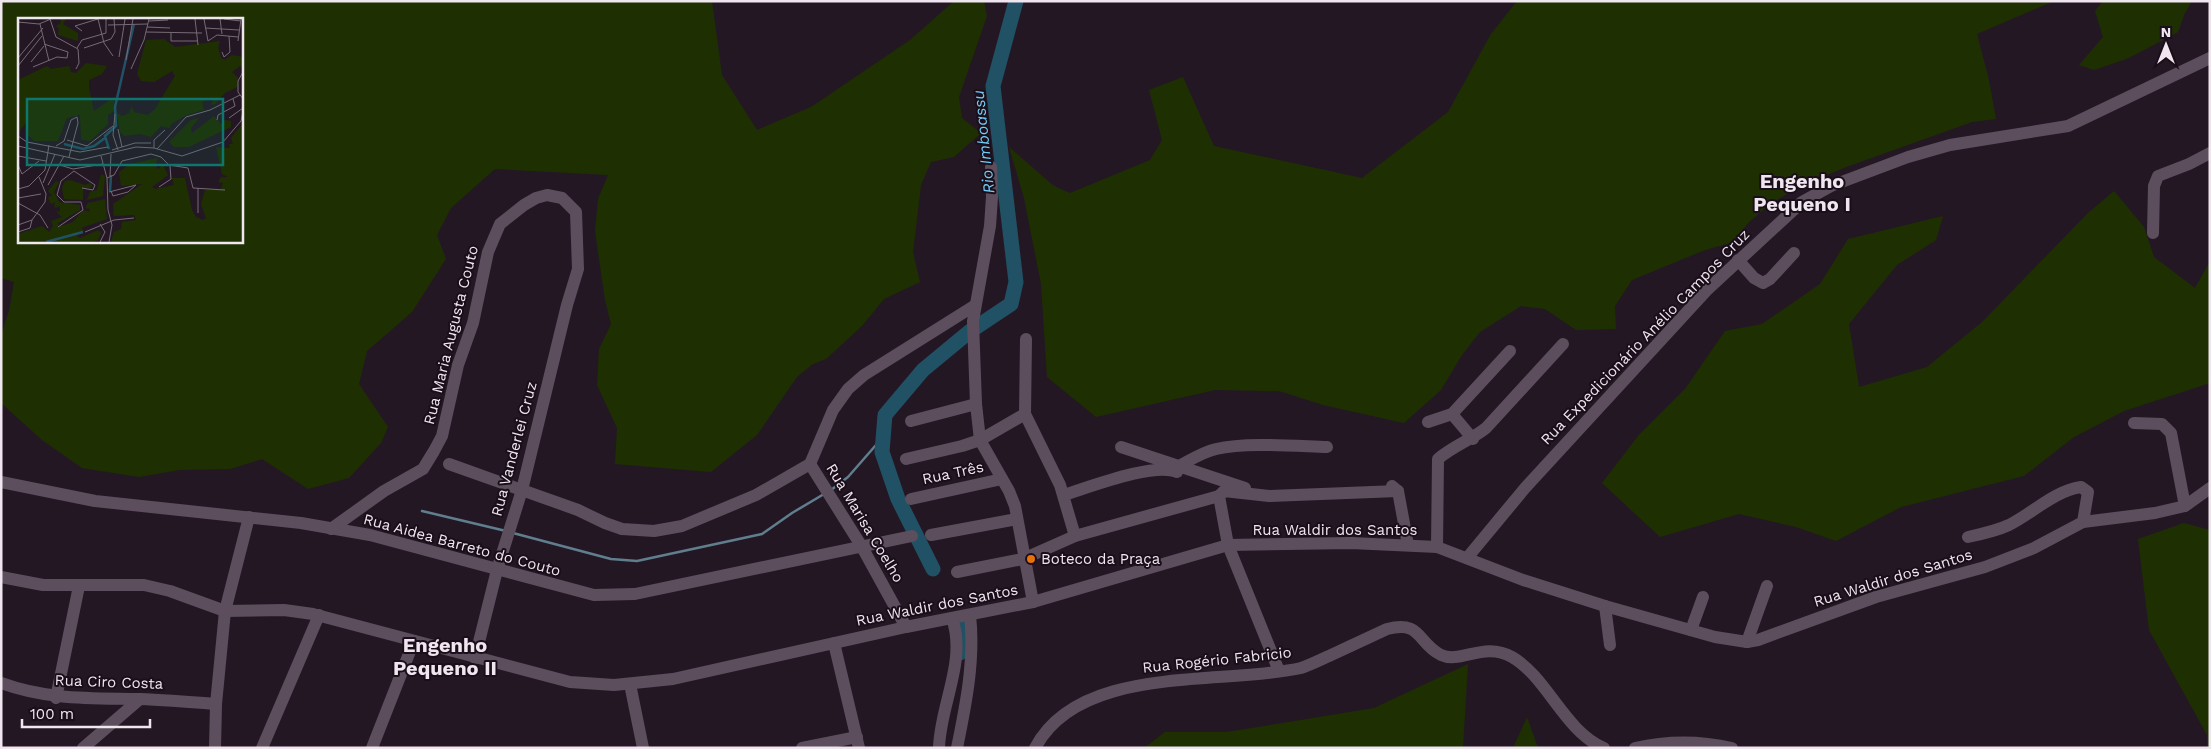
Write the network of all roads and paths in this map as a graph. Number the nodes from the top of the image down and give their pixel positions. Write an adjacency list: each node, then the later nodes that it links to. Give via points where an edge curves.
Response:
1 (2210, 58): 7 (street, Rua Expedicionário Anélio Campos Cruz, via 2068,126 1950,145 1831,186 1802,202)
2 (2210, 153): 4 (street, via 2158,176 2154,186)
3 (991, 167): 8 (street, via 990,226)
4 (2153, 233)
5 (579, 248): 29 (street, Rua Vanderlei Cruz, via 578,270); 37 (street, Rua Maria Augusta Couto, via 576,212 562,198 547,195 536,198 500,224 488,252 473,323 458,365 442,436 434,451 423,469 384,491)
6 (1794, 253): 7 (street, via 1763,283)
7 (1738, 260): 46 (street, Rua Expedicionário Anélio Campos Cruz, via 1531,481)
8 (974, 306): 12 (street); 24 (street, via 864,375 848,389 833,410)
9 (1026, 339): 13 (street)
10 (1563, 344): 18 (street)
11 (1510, 351): 14 (street)
12 (976, 404): 15 (street); 19 (street)
13 (1025, 414): 19 (street); 31 (street)
14 (1452, 414): 16 (street); 18 (street)
15 (911, 421)
16 (1428, 422)
17 (2134, 423): 33 (street, via 2162,424 2171,433)
18 (1473, 439): 45 (street, via 1438,459)
19 (980, 440): 22 (street); 26 (street)
20 (1121, 447): 25 (street, Rua Waldir dos Santos)
21 (1327, 448): 25 (street, via 1217,449)
22 (906, 459)
23 (449, 464): 29 (street)
24 (810, 464): 29 (street, via 756,496 682,526 654,531 622,529 605,524 578,510); 44 (street, Rua Marisa Coelho)
25 (1181, 465): 30 (street, Rua Waldir dos Santos)
26 (1002, 479): 32 (street, Rua Três); 35 (street, via 1015,506)
27 (1, 482): 34 (street, Rua Aidea Barreto do Couto, via 95,501)
28 (2210, 488): 33 (street, Rua Waldir dos Santos)
29 (522, 490): 48 (street, Rua Vanderlei Cruz)
30 (1223, 490): 31 (street, Rua Waldir dos Santos, via 1162,468); 40 (street, Rua Waldir dos Santos); 42 (street); 43 (street, Rua Waldir dos Santos, via 1269,496 1396,489)
31 (1064, 495): 40 (street)
32 (911, 499)
33 (2186, 506): 36 (street, Rua Waldir dos Santos)
34 (249, 517): 37 (street, Rua Aidea Barreto do Couto); 56 (street)
35 (1017, 519): 38 (street); 47 (street)
36 (2083, 522): 41 (street, via 2088,492 2081,487 2060,493 2008,525); 63 (street, Rua Waldir dos Santos, via 2034,548 1985,567 1876,596)
37 (331, 529): 48 (street, Rua Aidea Barreto do Couto, via 370,535)
38 (931, 535)
39 (912, 536): 44 (street, Rua Aidea Barreto do Couto)
40 (1075, 536): 47 (street, Rua Waldir dos Santos)
41 (1968, 537)
42 (1228, 545): 43 (street, Rua Waldir dos Santos); 54 (street, Rua Waldir dos Santos); 67 (street)
43 (1408, 545): 45 (street, Rua Waldir dos Santos)
44 (862, 547): 48 (street, Rua Aidea Barreto do Couto, via 614,596 585,593); 60 (street, Rua Marisa Coelho)
45 (1437, 547): 46 (street, Rua Waldir dos Santos)
46 (1467, 558): 55 (street, Rua Waldir dos Santos)
47 (1024, 559): 49 (street, Rua Waldir dos Santos); 54 (street)
48 (497, 570): 66 (street, Rua Vanderlei Cruz)
49 (957, 572)
50 (1, 577): 51 (street, Rua Waldir dos Santos, via 44,585)
51 (79, 586): 56 (street, Rua Waldir dos Santos, via 144,585); 70 (street)
52 (1767, 586): 63 (street)
53 (1703, 597): 61 (street)
54 (1033, 602): 58 (street, Rua Waldir dos Santos)
55 (1605, 606): 61 (street, Rua Waldir dos Santos); 65 (street)
56 (225, 611): 57 (street, Rua Waldir dos Santos, via 284,610); 72 (street)
57 (319, 615): 62 (street, Rua Waldir dos Santos); 76 (street)
58 (970, 615): 59 (street, Rua Waldir dos Santos); 81 (street, via 970,678)
59 (952, 618): 60 (street, Rua Waldir dos Santos); 80 (street, via 957,641 955,662)
60 (906, 626): 64 (street, Rua Waldir dos Santos)
61 (1691, 630): 63 (street, Rua Waldir dos Santos)
62 (414, 642): 66 (street, Rua Waldir dos Santos); 77 (street)
63 (1746, 642)
64 (834, 643): 69 (street, Rua Waldir dos Santos, via 673,679); 73 (street)
65 (1610, 645)
66 (474, 658): 69 (street, Rua Waldir dos Santos, via 570,682)
67 (1279, 671): 82 (street, Rua Rogério Fabricio, via 1198,680 1166,680 1101,695 1080,704 1055,723); 83 (street, Rua Rogério Fabricio, via 1302,667 1387,629 1400,625 1410,627 1443,656 1492,650 1513,658 1586,737)
68 (1, 683): 70 (street, Rua Ciro Costa)
69 (630, 684): 78 (street)
70 (56, 698): 71 (street, Rua Ciro Costa)
71 (140, 699): 72 (street, Rua Ciro Costa); 74 (street)
72 (216, 704): 75 (street)
73 (858, 742): 79 (street)
74 (82, 748)
75 (216, 748)
76 (262, 748)
77 (372, 748)
78 (643, 748)
79 (802, 748)
80 (939, 748)
81 (957, 748)
82 (1035, 748)
83 (1604, 748)
84 (1634, 748): 85 (street, via 1680,743)
85 (1732, 748)

